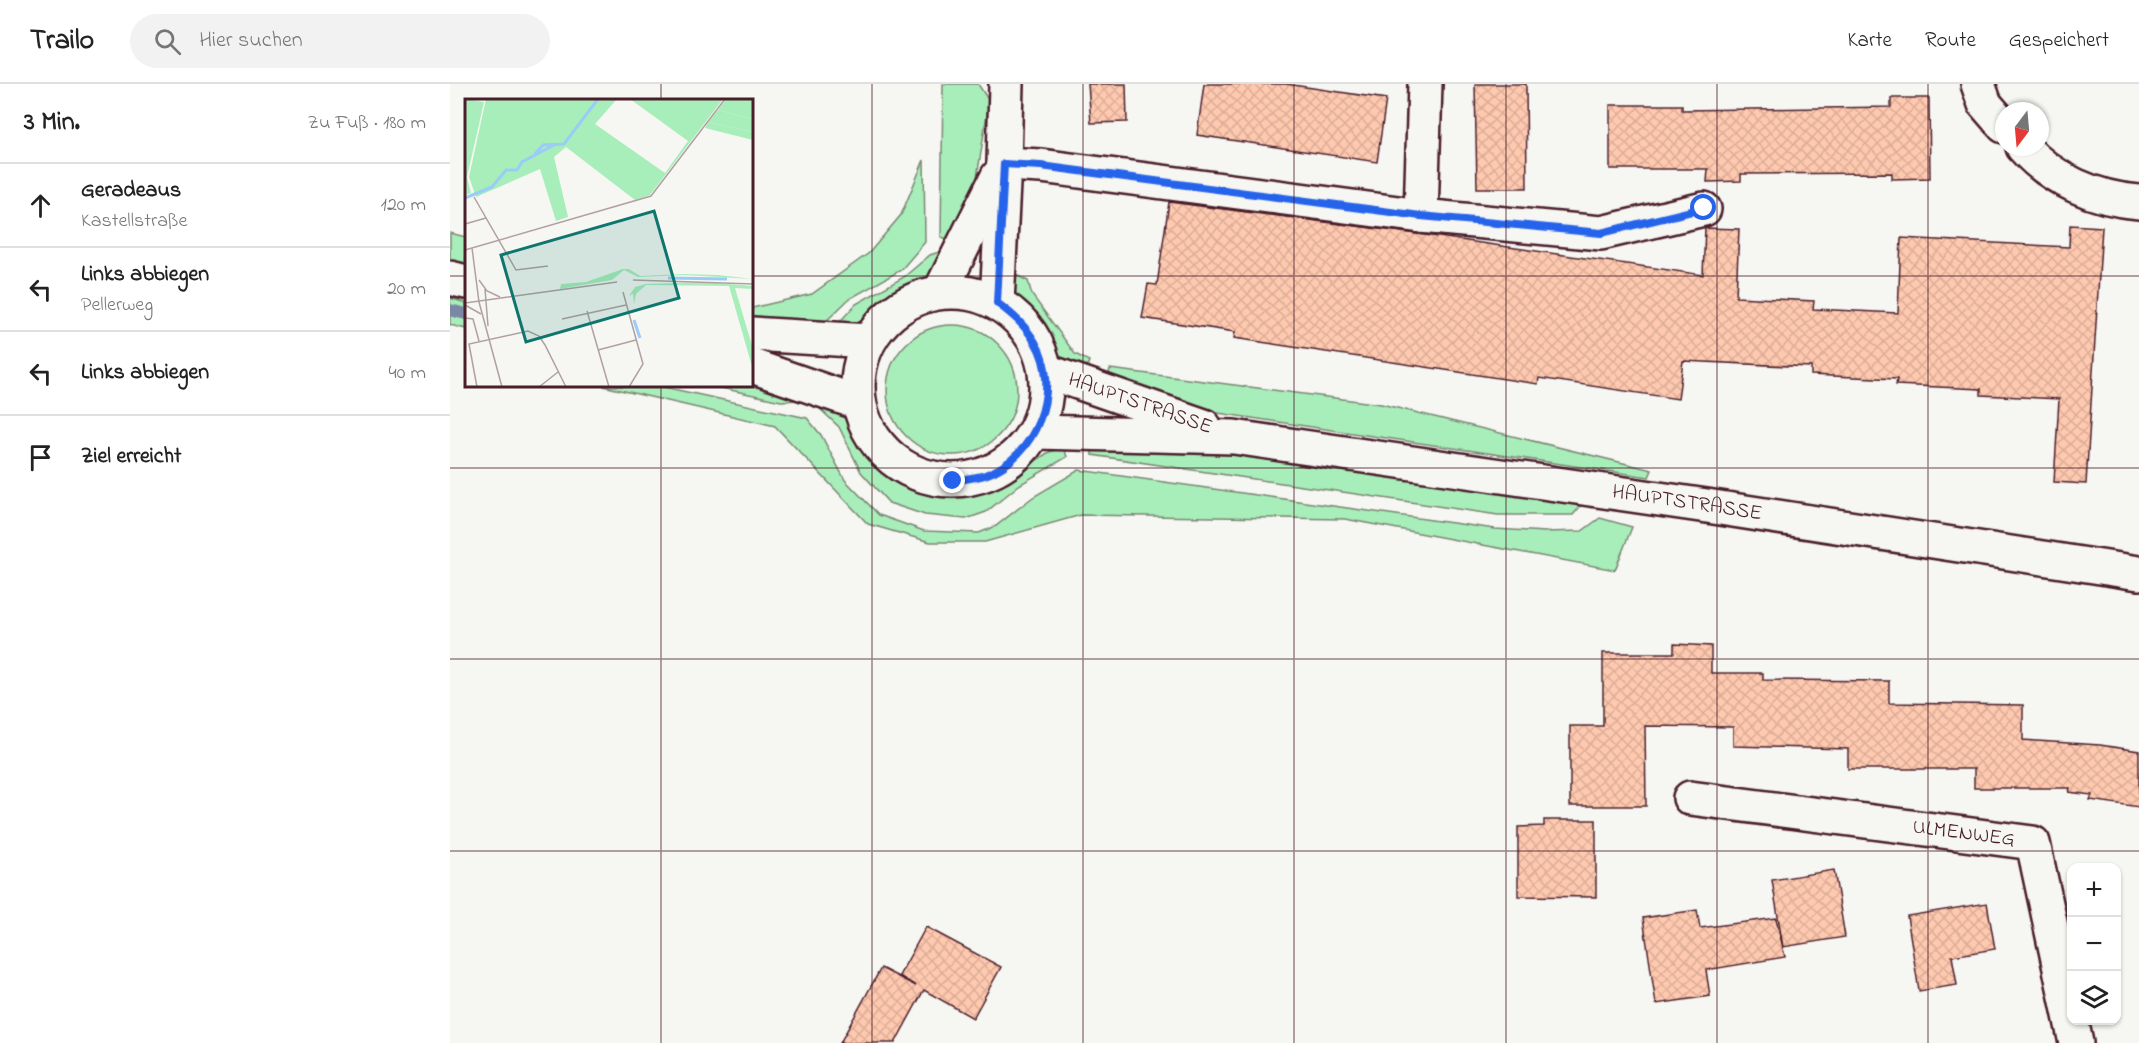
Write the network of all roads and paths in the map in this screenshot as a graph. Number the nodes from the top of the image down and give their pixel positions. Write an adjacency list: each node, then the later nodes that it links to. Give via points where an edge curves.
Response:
1 (1006, 84): 6 (main road)
2 (1425, 84): 9 (main road)
3 (1978, 84): 4 (main road, via 1985,104)
4 (1995, 116)
5 (2033, 156): 7 (main road, via 2049,171 2083,190)
6 (1004, 164): 9 (main road); 12 (main road); 13 (main road)
7 (2139, 202)
8 (1704, 208): 9 (main road, via 1601,233)
9 (1421, 216)
10 (450, 278): 11 (main road)
11 (465, 282)
12 (940, 292): 13 (main road); 15 (main road, via 911,301 887,317)
13 (997, 303): 17 (main road, via 1026,328)
14 (753, 334): 15 (main road)
15 (868, 341): 18 (main road, via 858,372)
16 (753, 366): 18 (main road)
17 (1046, 371): 19 (main road, via 1046,400); 20 (main road, HAUPTSTRASSE)
18 (859, 403): 19 (main road, via 870,434 892,459 920,476 953,481 986,475 1015,458)
19 (1036, 432): 20 (main road, HAUPTSTRASSE)
20 (1234, 437): 21 (main road, HAUPTSTRASSE)
21 (2139, 573)
22 (1690, 798): 23 (main road, ULMENWEG, via 2033,843)
23 (2076, 1043)

